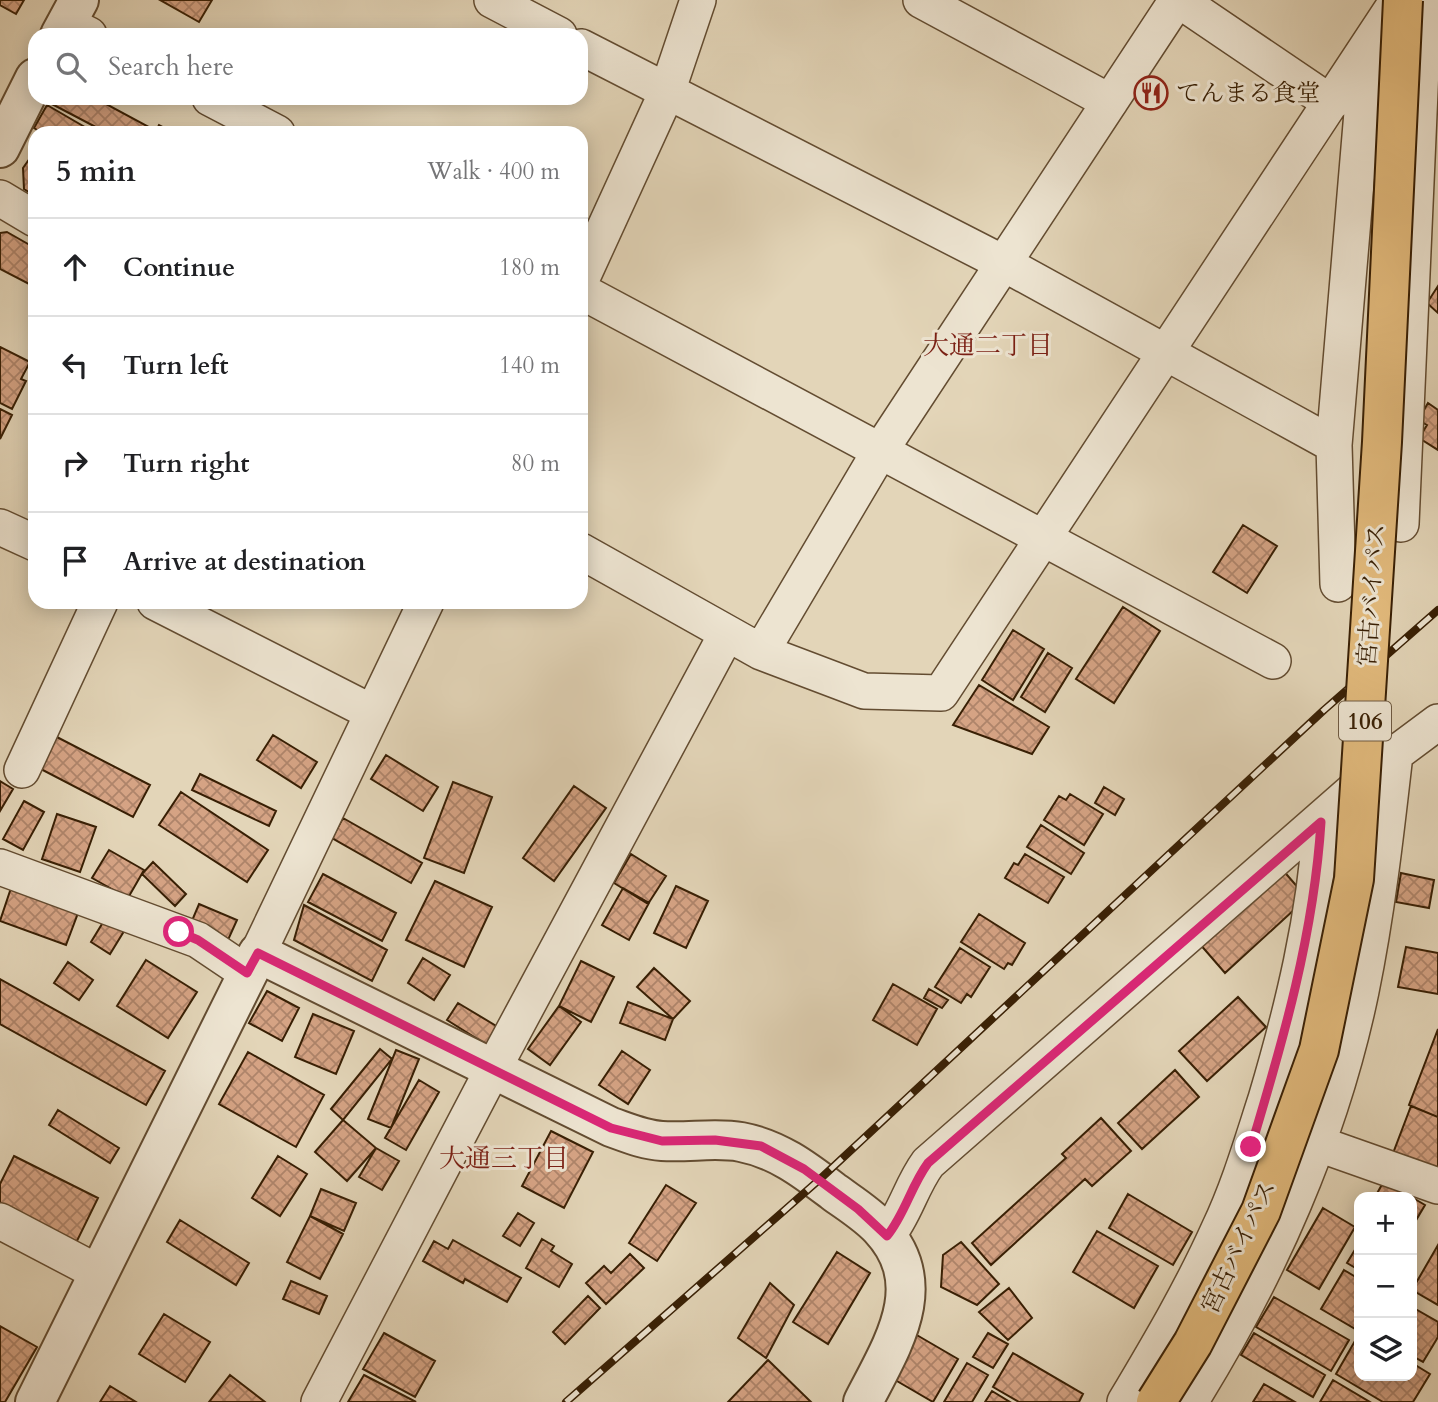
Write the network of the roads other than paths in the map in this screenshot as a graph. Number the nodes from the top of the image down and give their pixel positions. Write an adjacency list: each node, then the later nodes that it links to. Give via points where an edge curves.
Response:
1 (492, 0): 8 (street)
2 (698, 0): 12 (street)
3 (921, 0): 13 (street)
4 (1178, 0): 13 (street); 14 (street)
5 (1371, 0): 9 (street)
6 (1401, 0): 9 (street); 57 (highway, 宮古バイパス / 106, bridge, via 1382,442 1354,879 1319,1050 1261,1211 1193,1343)
7 (1424, 0): 19 (street)
8 (546, 28)
9 (1367, 45): 14 (street); 17 (street)
10 (588, 51): 12 (street)
11 (28, 92): 18 (street)
12 (667, 92): 22 (street); 23 (street)
13 (1110, 102): 22 (street)
14 (1331, 103): 25 (street)
15 (223, 105): 16 (street)
16 (264, 126)
17 (1360, 137): 19 (street); 26 (street)
18 (0, 148)
19 (1427, 180): 28 (street)
20 (0, 198): 21 (street)
21 (28, 215)
22 (1003, 263): 25 (street); 27 (street)
23 (588, 265)
24 (588, 295): 27 (street)
25 (1167, 352): 26 (street); 30 (street)
26 (1334, 445): 33 (street)
27 (880, 451): 30 (street); 38 (street)
28 (1401, 524)
29 (0, 527): 31 (street)
30 (1045, 539): 38 (street, via 942,693 864,691); 39 (street)
31 (28, 541)
32 (588, 555): 37 (street)
33 (1338, 584)
34 (97, 609): 43 (street)
35 (169, 609): 40 (street)
36 (423, 609): 40 (street)
37 (726, 635): 38 (street); 47 (street)
38 (761, 652)
39 (1273, 661)
40 (373, 713): 46 (street)
41 (1438, 722): 42 (street)
42 (1395, 754): 44 (street); 48 (street, via 1361,993)
43 (22, 770)
44 (1321, 822): 51 (street, via 928,1163); 56 (street, via 1317,879 1299,974 1251,1147 1221,1226 1182,1306)
45 (0, 867): 46 (street)
46 (253, 963): 47 (street); 52 (street)
47 (492, 1070): 51 (street, via 637,1137 739,1142 782,1156 858,1209); 54 (street)
48 (1316, 1143): 49 (street); 58 (street, via 1264,1269)
49 (1438, 1186)
50 (0, 1221): 52 (street)
51 (887, 1236): 55 (street, via 905,1269 905,1306 894,1340)
52 (99, 1273): 53 (street)
53 (35, 1402)
54 (319, 1402)
55 (863, 1402)
56 (1125, 1402)
57 (1156, 1402)
58 (1190, 1402)

